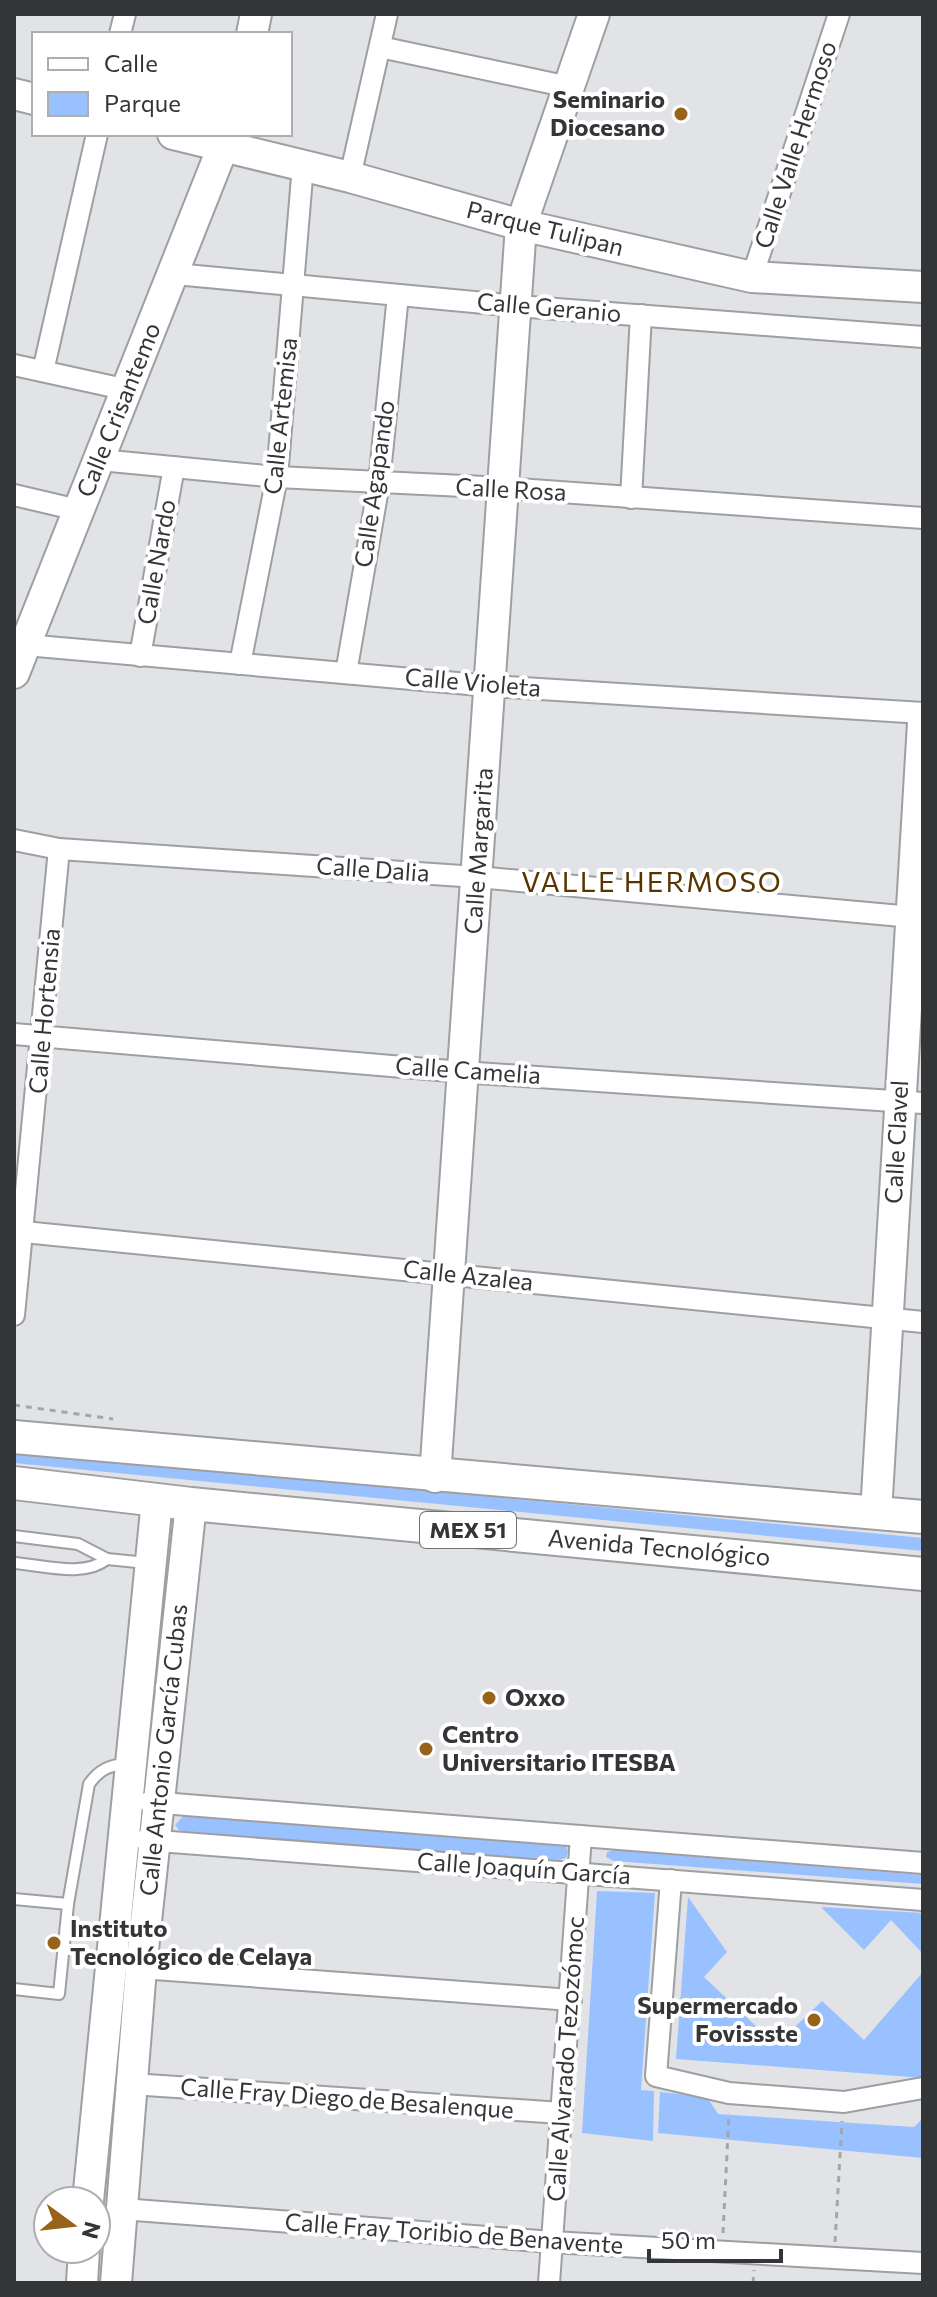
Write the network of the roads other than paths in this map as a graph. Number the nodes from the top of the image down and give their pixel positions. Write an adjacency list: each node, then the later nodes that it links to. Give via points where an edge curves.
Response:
1 (387, 14): 4 (street)
2 (594, 14): 5 (main road, Calle Margarita)
3 (839, 14): 13 (street, Calle Valle Hermoso)
4 (380, 47): 5 (street); 10 (street)
5 (569, 87): 11 (main road, Calle Margarita)
6 (97, 136): 21 (street)
7 (188, 136): 8 (main road, Parque Tulipan)
8 (226, 141): 9 (main road, Parque Tulipan); 12 (main road, Calle Crisantemo)
9 (303, 165): 10 (main road, Parque Tulipan); 14 (street, Calle Artemisa)
10 (350, 177): 11 (main road, Parque Tulipan)
11 (521, 225): 13 (main road, Parque Tulipan); 17 (main road, Calle Margarita)
12 (175, 274): 14 (street, Calle Geranio); 22 (main road, Calle Crisantemo)
13 (752, 277): 15 (main road, Parque Tulipan)
14 (294, 285): 16 (street, Calle Geranio); 25 (street, Calle Artemisa)
15 (923, 287)
16 (398, 295): 17 (street, Calle Geranio); 26 (street, Calle Agapando)
17 (517, 306): 18 (street, Calle Geranio); 27 (main road, Calle Margarita)
18 (641, 315): 19 (street, Calle Geranio); 29 (street)
19 (923, 337)
20 (14, 365): 21 (street)
21 (43, 371): 22 (street)
22 (128, 390): 23 (main road, Calle Crisantemo)
23 (100, 460): 24 (street, Calle Rosa); 30 (main road, Calle Crisantemo)
24 (174, 467): 25 (street, Calle Rosa); 33 (street, Calle Nardo)
25 (277, 477): 26 (street, Calle Rosa); 34 (street, Calle Artemisa)
26 (379, 483): 27 (street, Calle Rosa); 35 (street, Calle Agapando)
27 (505, 488): 29 (street, Calle Rosa); 36 (main road, Calle Margarita)
28 (14, 495): 30 (street)
29 (631, 498): 31 (street, Calle Rosa)
30 (78, 510): 32 (main road, Calle Crisantemo)
31 (923, 518)
32 (17, 655): 33 (street, Calle Violeta)
33 (140, 656): 34 (street, Calle Violeta)
34 (240, 664): 35 (street, Calle Violeta)
35 (346, 673): 36 (street, Calle Violeta)
36 (491, 686): 37 (street, Calle Violeta); 41 (main road, Calle Margarita)
37 (923, 713)
38 (923, 723): 42 (main road, Calle Clavel)
39 (14, 840): 40 (street, Calle Dalia)
40 (59, 849): 41 (street, Calle Dalia); 44 (street, Calle Hortensia)
41 (477, 877): 42 (street, Calle Dalia); 45 (main road, Calle Margarita)
42 (917, 917): 46 (main road, Calle Clavel)
43 (14, 1034): 44 (street, Calle Camelia)
44 (43, 1038): 45 (street, Calle Camelia); 47 (street, Calle Hortensia)
45 (462, 1072): 46 (street, Calle Camelia); 48 (main road, Calle Margarita)
46 (911, 1102): 50 (main road, Calle Clavel)
47 (18, 1231): 48 (street, Calle Azalea); 49 (street, Calle Hortensia)
48 (449, 1274): 50 (street, Calle Azalea); 53 (main road, Calle Margarita)
49 (14, 1315)
50 (888, 1319): 51 (street, Calle Azalea); 57 (main road, Calle Clavel)
51 (923, 1322)
52 (14, 1437): 53 (main road, MEX 51)
53 (435, 1477): 57 (main road, MEX 51)
54 (14, 1483): 55 (main road, Avenida Tecnológico / MEX 51)
55 (157, 1500): 56 (main road, Avenida Tecnológico / MEX 51); 62 (main road, Calle Antonio García Cubas)
56 (191, 1504): 63 (main road, Avenida Tecnológico / MEX 51); 65 (main road, Calle Antonio García Cubas)
57 (876, 1513): 58 (main road, MEX 51)
58 (923, 1517)
59 (14, 1536): 60 (lane, via 78,1544)
60 (107, 1559): 61 (lane, via 96,1568 83,1569); 62 (lane)
61 (14, 1563)
62 (151, 1563): 64 (main road, Calle Antonio García Cubas)
63 (923, 1574)
64 (139, 1696): 65 (main road); 66 (main road, Calle Antonio García Cubas)
65 (169, 1701): 67 (main road, Calle Antonio García Cubas)
66 (133, 1763): 67 (main road, Calle Antonio García Cubas); 75 (lane, via 97,1772 89,1784)
67 (144, 1802): 68 (street, Calle Joaquín García); 69 (main road, Calle Antonio García Cubas)
68 (581, 1836): 70 (street, Calle Joaquín García); 71 (street, Calle Alvarado Tezozómoc)
69 (140, 1840): 71 (street, Calle Joaquín García); 76 (main road, Calle Antonio García Cubas); 82 (main road, Calle Antonio García Cubas)
70 (923, 1863)
71 (579, 1873): 72 (street, Calle Joaquín García); 78 (street, Calle Alvarado Tezozómoc)
72 (671, 1880): 74 (street, Calle Joaquín García); 80 (street, via 656,2076 729,2093 844,2102)
73 (14, 1899): 75 (lane)
74 (923, 1900)
75 (68, 1904): 77 (lane, via 59,1994)
76 (141, 1968): 78 (street); 79 (main road, Calle Antonio García Cubas)
77 (14, 1989)
78 (571, 2000): 81 (street, Calle Alvarado Tezozómoc)
79 (132, 2084): 81 (street, Calle Fray Diego de Besalenque); 83 (main road, Calle Antonio García Cubas)
80 (923, 2088)
81 (562, 2113): 86 (street, Calle Alvarado Tezozómoc)
82 (92, 2148): 83 (main road); 84 (main road, Calle Antonio García Cubas)
83 (127, 2150): 85 (main road, Calle Antonio García Cubas)
84 (89, 2185)
85 (122, 2209): 86 (street, Calle Fray Toribio de Benavente); 88 (main road, Calle Antonio García Cubas)
86 (552, 2242): 87 (street, Calle Fray Toribio de Benavente); 89 (street, Calle Alvarado Tezozómoc)
87 (923, 2263)
88 (116, 2283)
89 (549, 2283)

